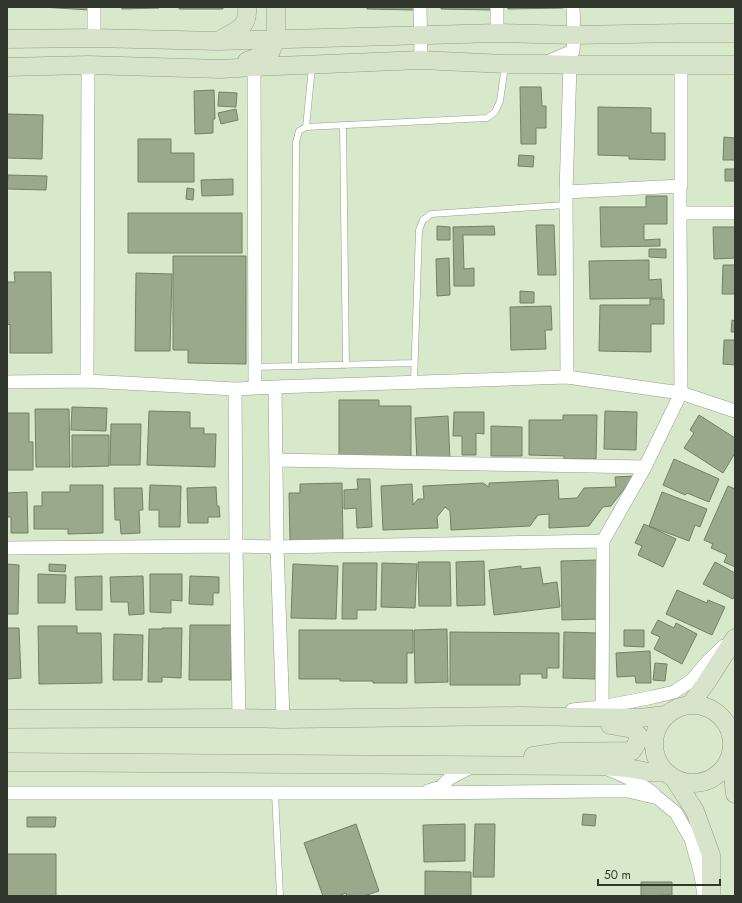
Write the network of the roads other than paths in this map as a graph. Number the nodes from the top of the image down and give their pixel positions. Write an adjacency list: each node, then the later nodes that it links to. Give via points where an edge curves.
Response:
1 (94, 7): 11 (street)
2 (247, 7): 14 (street, via 248,15 244,26)
3 (276, 7): 13 (street)
4 (420, 7): 10 (street)
5 (497, 7): 7 (street)
6 (573, 7): 9 (street)
7 (497, 33): 9 (street); 10 (street)
8 (735, 33): 9 (street)
9 (574, 35): 18 (street, via 573,51)
10 (420, 36): 13 (street); 15 (street)
11 (94, 38): 12 (street); 14 (street)
12 (7, 39)
13 (276, 40): 14 (street); 25 (street, via 270,53)
14 (218, 41)
15 (421, 60): 16 (street); 17 (street)
16 (312, 64): 22 (street); 27 (lane)
17 (505, 64): 18 (street); 26 (lane, via 500,101 495,112 487,118)
18 (544, 64): 19 (street)
19 (570, 65): 23 (street); 29 (street)
20 (735, 65): 23 (street)
21 (88, 66): 24 (street); 25 (street); 38 (street)
22 (254, 66): 25 (street); 36 (street)
23 (681, 66): 28 (street)
24 (7, 67)
25 (221, 69)
26 (343, 125): 27 (lane); 34 (lane)
27 (306, 127): 35 (lane, via 299,131 296,142)
28 (680, 186): 29 (street); 31 (street)
29 (566, 192): 30 (street)
30 (566, 206): 33 (lane, via 431,214 423,220 419,230); 37 (street)
31 (680, 213): 32 (street); 44 (street)
32 (735, 213)
33 (414, 363): 34 (lane); 40 (lane)
34 (346, 365): 35 (lane)
35 (295, 366): 36 (lane)
36 (255, 367): 42 (street)
37 (567, 377): 40 (street); 44 (street)
38 (87, 381): 39 (street); 43 (street)
39 (7, 382)
40 (414, 382): 41 (street)
41 (275, 386): 42 (street); 46 (street)
42 (255, 388): 43 (street)
43 (235, 389): 49 (street)
44 (681, 393): 45 (street); 47 (street)
45 (735, 411)
46 (276, 460): 47 (street); 50 (street)
47 (645, 467): 48 (street)
48 (603, 541): 50 (street); 55 (street)
49 (236, 546): 50 (street); 51 (street); 58 (street)
50 (277, 547): 59 (street)
51 (7, 548)
52 (735, 634): 55 (street, via 692,680 674,692)
53 (735, 638): 54 (street)
54 (690, 705): 56 (street, via 677,708); 61 (street, via 709,708)
55 (602, 707): 57 (street)
56 (666, 715): 57 (street, via 640,718); 66 (street, via 655,733 654,754)
57 (519, 716): 59 (street); 64 (street, via 615,725 633,729 639,736 632,751 560,752)
58 (239, 718): 59 (street); 60 (street)
59 (283, 719)
60 (7, 720)
61 (734, 730): 62 (street)
62 (731, 758): 66 (street, via 718,776 697,784); 70 (street)
63 (7, 762): 64 (street)
64 (475, 765): 65 (street); 69 (street, via 450,778 440,787)
65 (599, 766): 66 (street, via 628,768); 71 (street, via 646,788)
66 (670, 776): 74 (street, via 695,811 711,855)
67 (7, 793): 68 (street)
68 (275, 793): 69 (street); 72 (lane)
69 (423, 793): 71 (street, via 628,791)
70 (735, 794)
71 (658, 798): 73 (street, via 676,813 690,839 701,875)
72 (280, 896)
73 (704, 896)
74 (711, 896)

